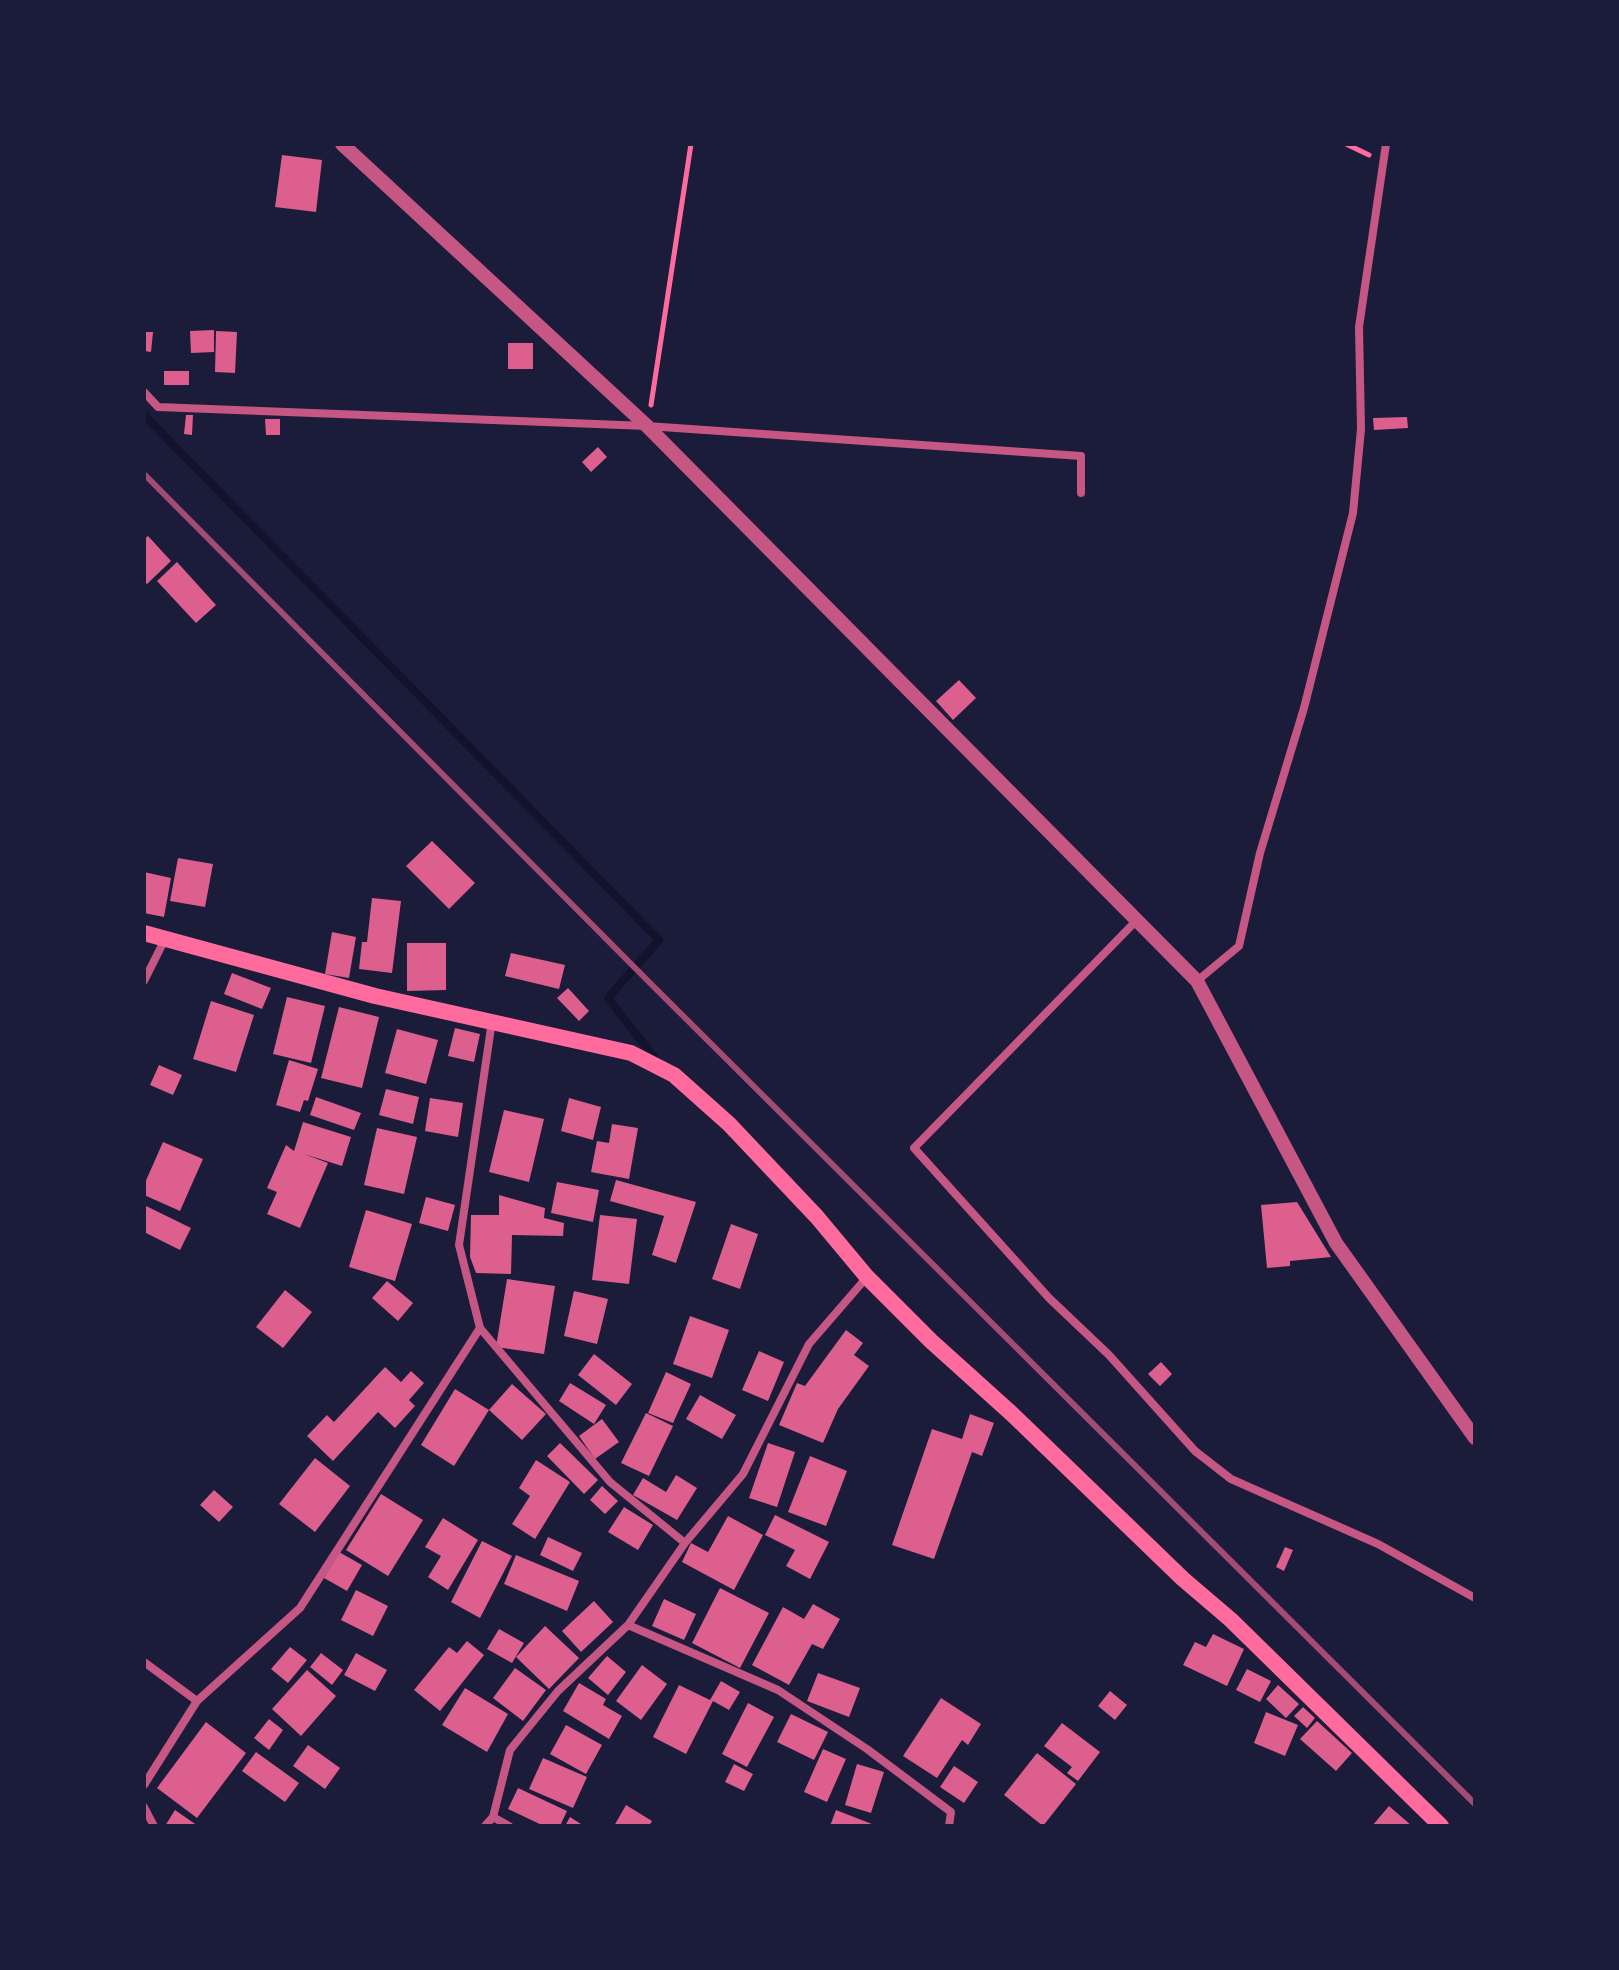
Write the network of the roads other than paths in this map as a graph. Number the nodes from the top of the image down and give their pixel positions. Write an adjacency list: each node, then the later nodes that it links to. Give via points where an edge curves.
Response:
1 (342, 144): 4 (street)
2 (1386, 144): 10 (street, via 1359,327 1361,429 1353,513 1239,946)
3 (144, 392): 4 (street, via 158,407)
4 (647, 426): 5 (street, via 1081,456); 6 (street)
5 (1081, 493)
6 (1136, 921): 10 (street); 16 (street, via 914,1148 1195,1451 1231,1479 1378,1544)
7 (144, 933): 8 (main road)
8 (165, 939): 9 (street); 11 (main road, via 375,996)
9 (144, 981)
10 (1197, 981): 14 (street, via 1336,1243)
11 (492, 1021): 12 (main road, via 631,1053 674,1075 729,1124); 13 (street, via 459,1245)
12 (867, 1277): 15 (street, via 809,1344 743,1474); 27 (main road)
13 (480, 1328): 15 (street, via 610,1482); 19 (street, via 300,1608)
14 (1475, 1438)
15 (685, 1543): 17 (street)
16 (1475, 1598)
17 (628, 1625): 22 (street, via 558,1691 510,1750); 26 (street, via 778,1690 951,1812)
18 (144, 1662): 19 (street)
19 (197, 1701): 20 (street)
20 (144, 1785)
21 (144, 1807): 23 (street)
22 (493, 1817): 24 (street); 25 (street)
23 (154, 1826)
24 (485, 1826)
25 (509, 1826)
26 (949, 1826)
27 (1441, 1826)

